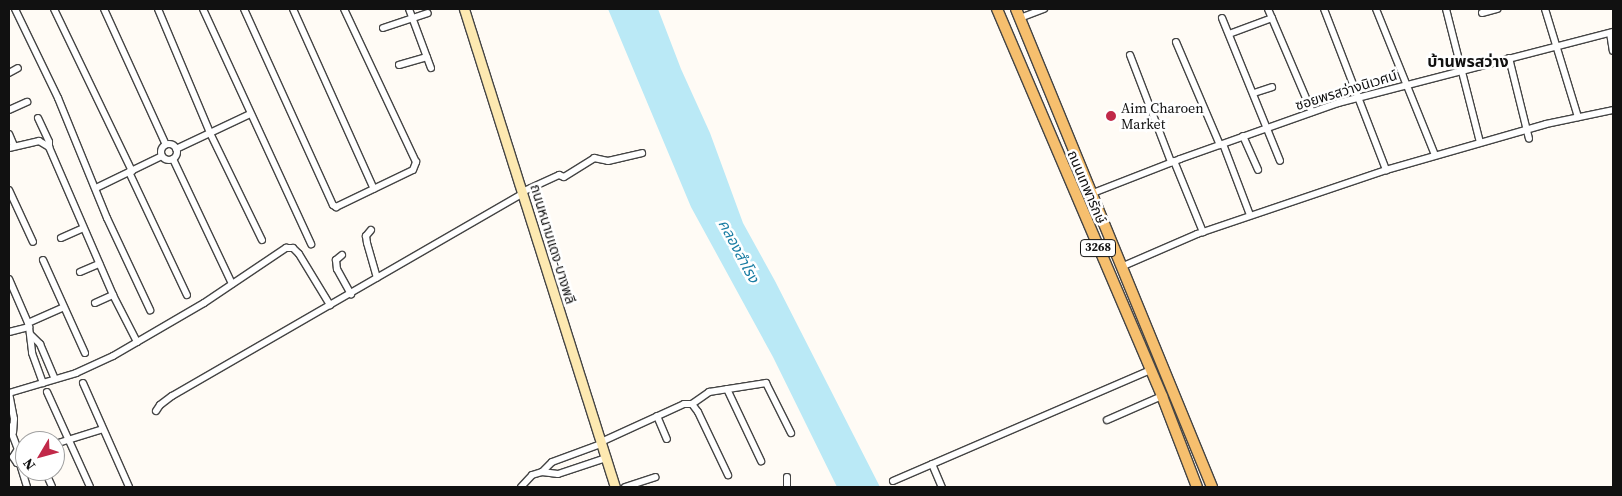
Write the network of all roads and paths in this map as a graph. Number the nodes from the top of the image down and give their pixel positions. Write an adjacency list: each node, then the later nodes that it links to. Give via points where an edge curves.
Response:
1 (15, 9): 71 (street)
2 (54, 9): 70 (street)
3 (104, 9): 58 (street)
4 (158, 9): 52 (street)
5 (203, 9): 47 (street)
6 (244, 9): 72 (street, via 333,204 340,207)
7 (293, 9): 72 (street)
8 (344, 9): 72 (street, via 416,162 413,170)
9 (409, 9): 22 (street)
10 (464, 9): 74 (main road, ถนนหนามแดง-บางพลี)
11 (997, 9): 104 (main road, ถนนเทพารักษ์ / 3268)
12 (1044, 9): 20 (street)
13 (1268, 9): 24 (street)
14 (1324, 9): 42 (street)
15 (1376, 9): 39 (street)
16 (1446, 9): 37 (street)
17 (1497, 9): 21 (street)
18 (1545, 9): 29 (street)
19 (428, 13): 22 (street)
20 (1018, 13): 75 (main road, ถนนเทพารักษ์ / 3268)
21 (1482, 13)
22 (412, 17): 25 (street); 32 (street)
23 (1222, 18): 27 (street)
24 (1272, 18): 27 (street); 46 (street)
25 (383, 28)
26 (1611, 32): 29 (street, ซอยพรสว่างนิเวศน์); 30 (street)
27 (1229, 34): 41 (street)
28 (1176, 42): 57 (street)
29 (1558, 46): 33 (street, ซอยพรสว่างนิเวศน์); 48 (street)
30 (1613, 51)
31 (1130, 55): 67 (street)
32 (427, 57): 34 (street); 36 (street)
33 (1509, 58): 37 (street, ซอยพรสว่างนิเวศน์); 51 (street)
34 (399, 65)
35 (18, 68): 38 (street)
36 (431, 68)
37 (1462, 70): 39 (street, ซอยพรสว่างนิเวศน์); 56 (street)
38 (9, 72)
39 (1406, 85): 42 (street, ซอยพรสว่างนิเวศน์); 63 (street)
40 (1272, 87): 41 (street)
41 (1254, 93): 50 (street)
42 (1359, 97): 46 (street, ซอยพรสว่างนิเวศน์); 69 (street)
43 (26, 102): 44 (street)
44 (9, 110)
45 (1613, 110): 48 (street)
46 (1312, 112): 50 (street, ซอยพรสว่างนิเวศน์)
47 (250, 114): 52 (street); 83 (street)
48 (1578, 117): 51 (street)
49 (38, 118): 60 (street)
50 (1268, 128): 54 (street, ซอยพรสว่างนิเวศน์); 66 (street)
51 (1527, 129): 55 (street); 56 (street)
52 (210, 133): 61 (street); 81 (street)
53 (9, 134): 59 (street)
54 (1244, 136): 57 (street, ซอยพรสว่างนิเวศน์); 68 (street)
55 (1529, 139)
56 (1480, 142): 63 (street)
57 (1222, 144): 67 (street, ซอยพรสว่างนิเวศน์); 76 (street)
58 (166, 145): 61 (street); 64 (street, via 162,148)
59 (11, 147): 60 (street, via 39,141)
60 (49, 147): 77 (street)
61 (176, 149): 65 (street)
62 (642, 153): 74 (street, via 608,161 594,158 564,177 559,175)
63 (1435, 155): 69 (street)
64 (162, 156): 65 (street, via 166,160); 70 (street)
65 (173, 159): 91 (street)
66 (1280, 161)
67 (1173, 162): 75 (street, ซอยพรสว่างนิเวศน์); 79 (street)
68 (1258, 170)
69 (1386, 170): 76 (street)
70 (131, 172): 71 (street); 94 (street)
71 (96, 188): 98 (street)
72 (374, 189)
73 (9, 190): 82 (street)
74 (522, 193): 89 (street); 122 (main road, ถนนหนามแดง-บางพลี)
75 (1094, 193): 87 (main road, ถนนเทพารักษ์ / 3268)
76 (1250, 215): 79 (street)
77 (83, 228): 80 (street); 86 (street)
78 (371, 230): 89 (street, via 366,236 366,243)
79 (1202, 232): 87 (street)
80 (61, 238)
81 (262, 240)
82 (33, 242)
83 (310, 244)
84 (342, 255): 92 (street, via 336,260 337,269)
85 (43, 260): 97 (street)
86 (99, 264): 88 (street); 93 (street)
87 (1121, 267): 139 (main road, ถนนเทพารักษ์ / 3268)
88 (80, 272)
89 (377, 278): 92 (street)
90 (9, 279): 99 (street)
91 (232, 284): 96 (street, via 279,251 293,248); 102 (street)
92 (351, 294): 96 (street)
93 (113, 295): 95 (street); 102 (street)
94 (187, 295)
95 (95, 304)
96 (330, 305): 113 (street, via 172,396)
97 (64, 307): 99 (street); 103 (street)
98 (150, 310)
99 (28, 325): 100 (street); 101 (street)
100 (9, 332)
101 (31, 335): 105 (street, via 40,344); 106 (street, via 32,353)
102 (136, 342): 105 (street, via 93,366)
103 (85, 353)
104 (1151, 370): 111 (main road, ถนนเทพารักษ์ / 3268); 125 (street)
105 (55, 379): 106 (street)
106 (43, 383): 110 (street)
107 (82, 383): 117 (street)
108 (727, 389): 112 (street, via 709,392); 118 (street, via 766,382); 124 (street)
109 (47, 392): 120 (street)
110 (9, 393): 116 (street, via 14,419)
111 (1162, 396): 115 (street); 138 (main road, ถนนเทพารักษ์ / 3268)
112 (692, 404): 114 (street, via 684,404); 127 (street)
113 (156, 411)
114 (657, 416): 119 (street); 122 (street)
115 (1107, 420)
116 (11, 429)
117 (103, 429): 120 (street); 132 (street)
118 (790, 433)
119 (667, 439)
120 (68, 440): 121 (street); 131 (street)
121 (65, 441)
122 (601, 443): 123 (main road, ถนนหนามแดง-บางพลี); 126 (street, via 552,462)
123 (606, 458): 126 (street, via 558,474); 134 (main road, ถนนหนามแดง-บางพลี)
124 (761, 461)
125 (932, 464): 130 (street); 137 (street)
126 (542, 472): 133 (street, via 532,476)
127 (728, 475)
128 (655, 477): 135 (street)
129 (787, 478): 136 (street)
130 (893, 481)
131 (90, 487)
132 (129, 487)
133 (521, 487)
134 (615, 487)
135 (625, 487)
136 (787, 487)
137 (942, 487)
138 (1197, 487)
139 (1212, 487)

